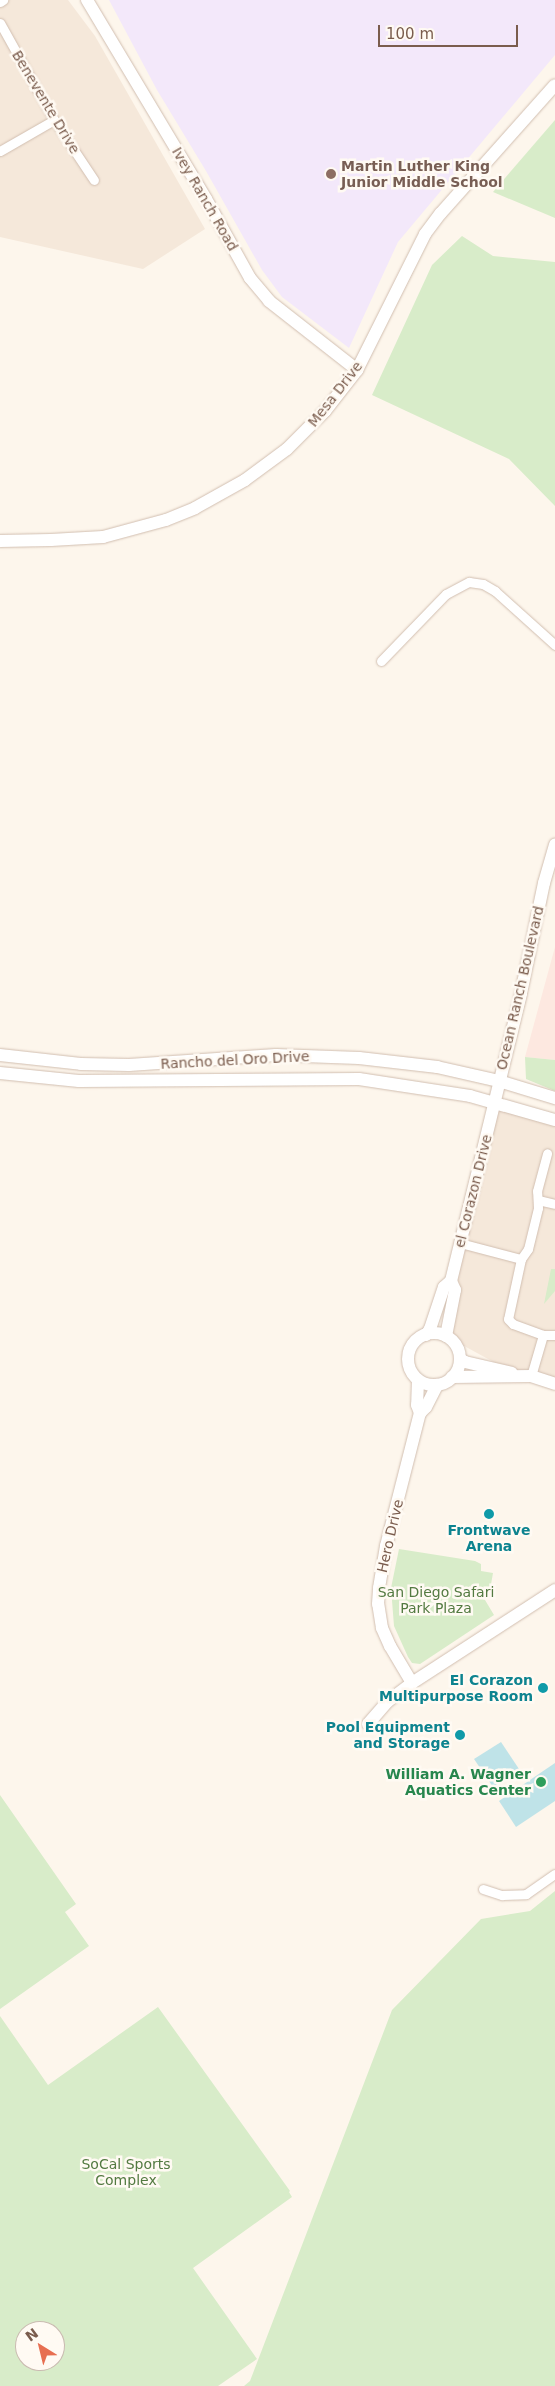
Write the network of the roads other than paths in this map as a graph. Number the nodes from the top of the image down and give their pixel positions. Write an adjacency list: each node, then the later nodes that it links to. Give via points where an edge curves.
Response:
1 (86, 0): 7 (street, Ivey Ranch Road, via 250,278 269,301)
2 (0, 23): 4 (street, Benevente Drive)
3 (555, 85): 7 (street, Mesa Drive, via 425,234)
4 (54, 120): 5 (street); 6 (street, Benevente Drive)
5 (0, 152)
6 (94, 180)
7 (357, 370): 8 (street, Mesa Drive, via 325,411 287,448 245,480 195,508 166,520 103,536)
8 (0, 541)
9 (555, 644): 10 (street, via 483,584 469,582 446,594)
10 (381, 661)
11 (555, 845): 14 (street, Ocean Ranch Boulevard)
12 (0, 1055): 14 (street, Rancho del Oro Drive, via 129,1065 276,1055 346,1057 436,1067)
13 (0, 1072): 16 (street, Rancho del Oro Drive, via 80,1081 359,1079 440,1090)
14 (499, 1081): 15 (street, Rancho del Oro Drive); 16 (street, Ocean Ranch Boulevard)
15 (555, 1098)
16 (494, 1102): 17 (street, Rancho del Oro Drive); 21 (street, el Corazon Drive)
17 (555, 1120)
18 (547, 1153): 19 (street, via 537,1191)
19 (538, 1200): 20 (street); 22 (street, via 528,1249)
20 (555, 1204)
21 (460, 1243): 22 (street); 23 (street, el Corazon Drive)
22 (521, 1259): 25 (street, via 508,1319)
23 (451, 1281): 24 (street, el Corazon Drive, via 444,1287); 27 (street, el Corazon Drive, via 455,1290)
24 (426, 1335): 27 (street); 31 (street, via 413,1344 408,1356 410,1368)
25 (543, 1335): 26 (street); 29 (street)
26 (555, 1335)
27 (446, 1336): 28 (street, via 456,1346)
28 (460, 1359): 29 (street); 30 (street)
29 (526, 1376): 30 (street); 32 (street)
30 (452, 1377): 33 (street)
31 (418, 1380): 33 (street); 34 (street, Hero Drive, via 417,1406)
32 (555, 1384)
33 (437, 1385): 34 (street, Hero Drive)
34 (420, 1413): 36 (street, Hero Drive, via 386,1546 378,1604 382,1628)
35 (555, 1590): 36 (street)
36 (412, 1683): 37 (street, via 387,1702)
37 (368, 1724)
38 (555, 1874): 39 (street, via 526,1894 502,1894)
39 (483, 1889)

